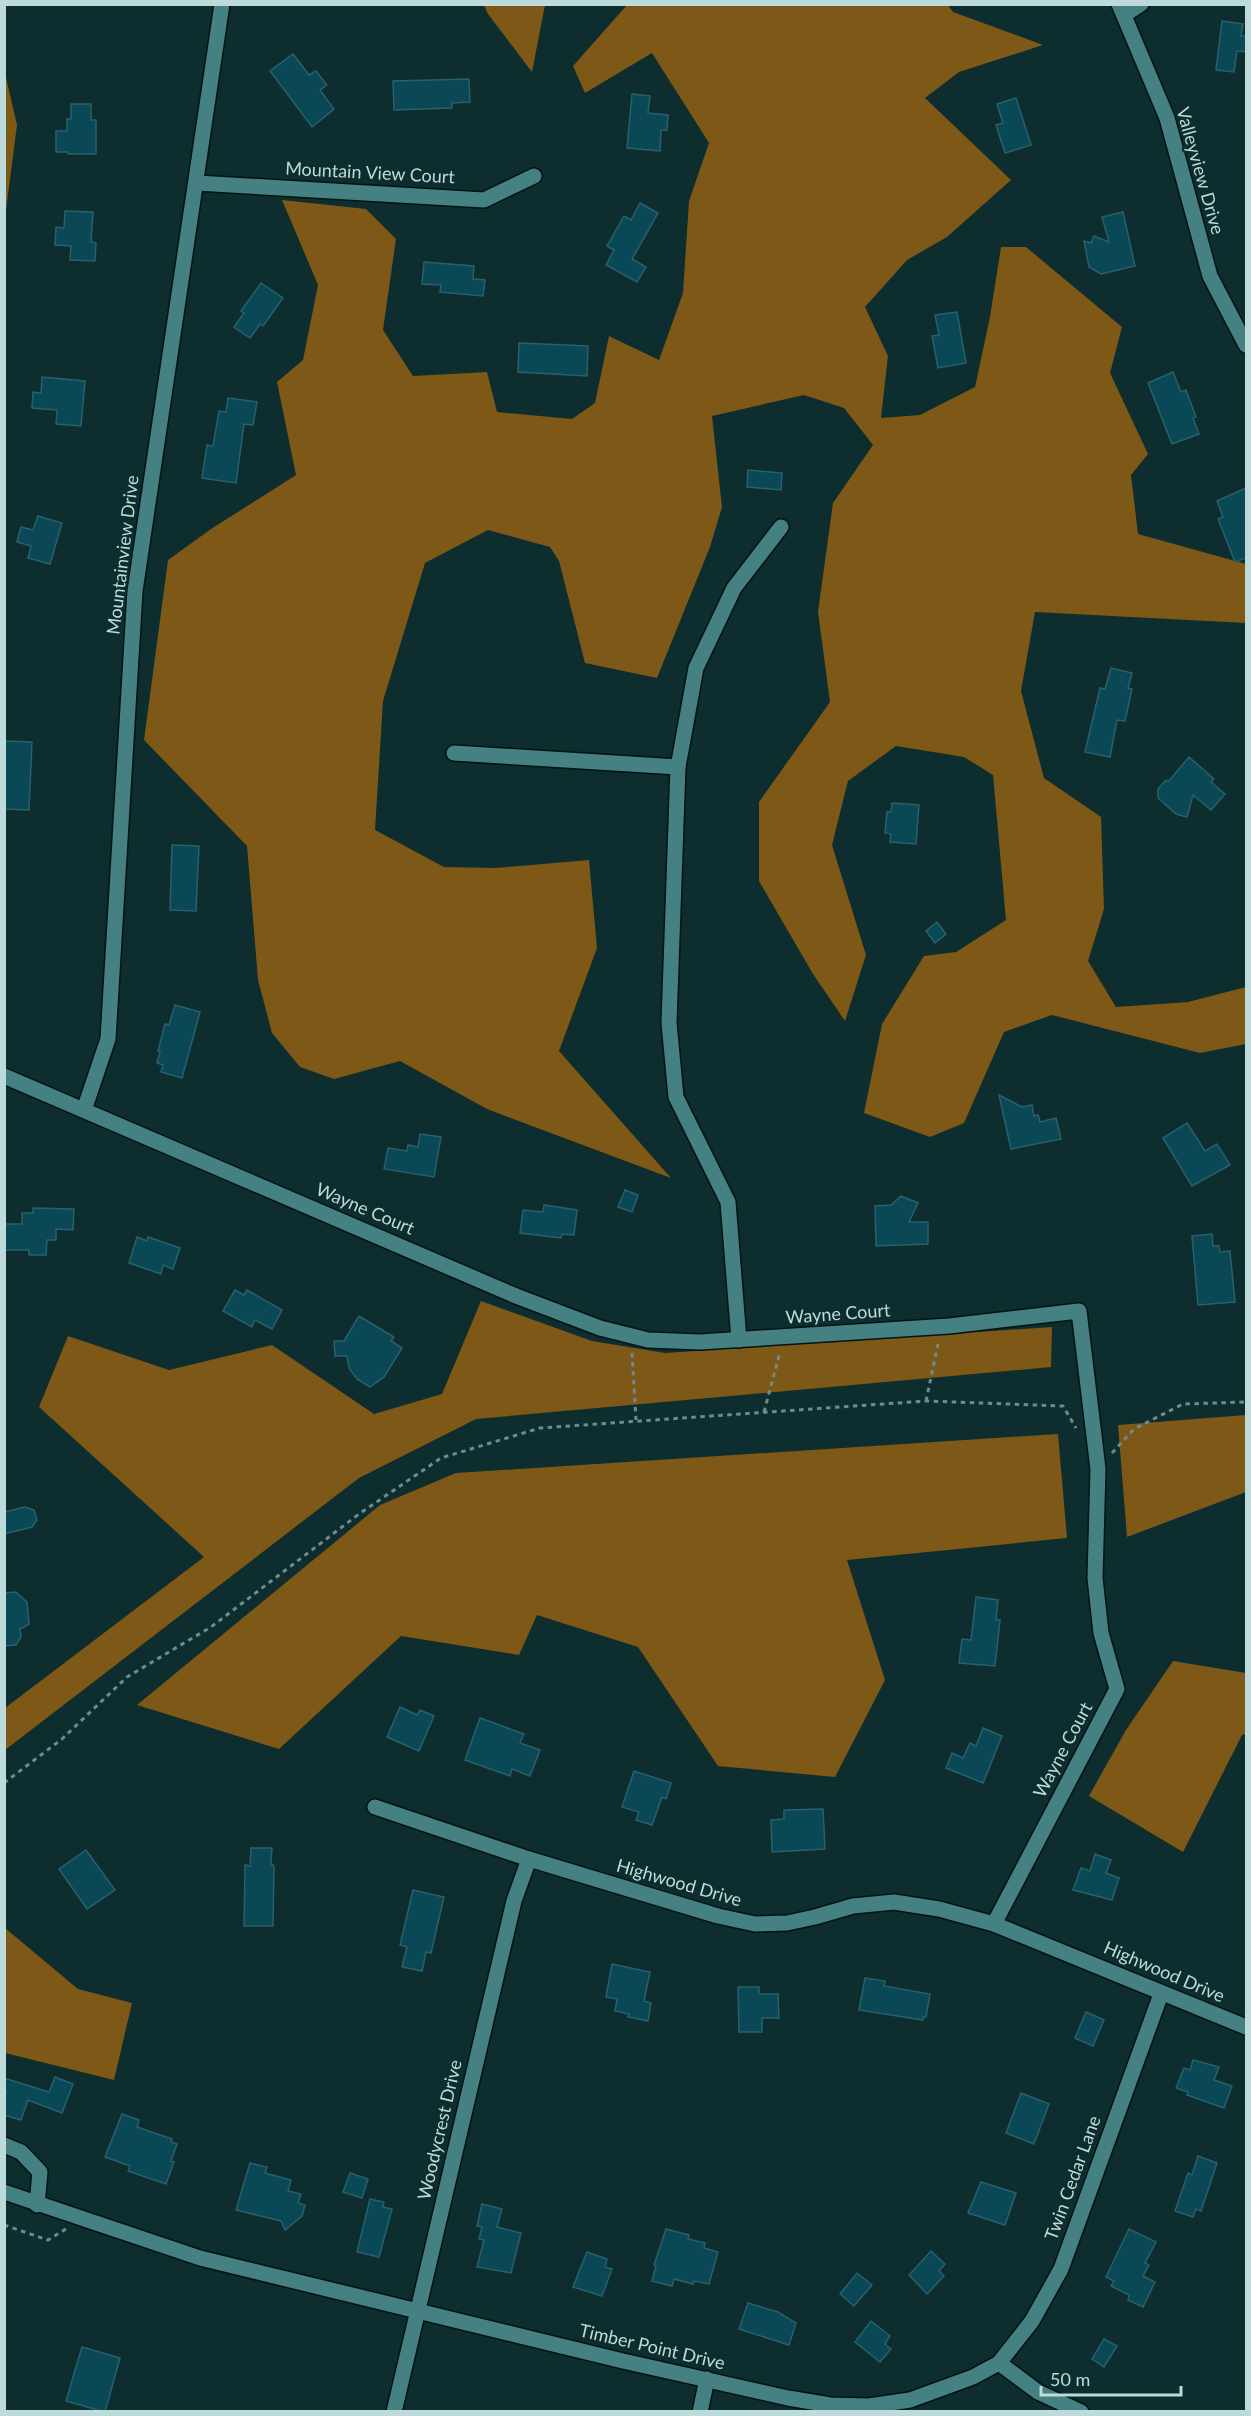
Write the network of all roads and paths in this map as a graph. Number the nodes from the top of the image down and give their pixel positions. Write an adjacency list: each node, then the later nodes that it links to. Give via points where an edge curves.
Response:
1 (222, 4): 5 (street, Mountainview Drive)
2 (1142, 4): 3 (street)
3 (1122, 10): 6 (street, Valleyview Drive, via 1167,118 1210,276)
4 (534, 176): 5 (street, Mountain View Court, via 484,200)
5 (197, 183): 11 (street, Mountainview Drive, via 135,591 108,1039)
6 (1246, 345)
7 (781, 527): 9 (street, via 734,588 696,668)
8 (454, 753): 9 (street)
9 (678, 767): 15 (street, via 669,1023 676,1097 728,1202)
10 (4, 1076): 11 (street, Wayne Court)
11 (84, 1110): 13 (street, Wayne Court, via 516,1296)
12 (941, 1326): 14 (street, Wayne Court); 16 (path); 21 (street, Wayne Court, via 1079,1311)
13 (631, 1336): 15 (street, Wayne Court, via 700,1342); 19 (path)
14 (784, 1336): 15 (street, Wayne Court); 18 (path)
15 (740, 1340)
16 (926, 1401): 18 (path); 20 (path, via 1064,1406)
17 (1246, 1402): 21 (path, via 1183,1404 1134,1429)
18 (764, 1412): 19 (path)
19 (636, 1420): 22 (path, via 540,1428 441,1458 211,1627 127,1677 62,1739)
20 (1081, 1437)
21 (1098, 1468): 25 (street, Wayne Court, via 1095,1578 1101,1633 1117,1689)
22 (4, 1783)
23 (375, 1807): 24 (street, Highwood Drive)
24 (530, 1859): 25 (street, Highwood Drive, via 755,1924 787,1923 853,1906 894,1902); 33 (street, Woodycrest Drive, via 514,1901)
25 (994, 1924): 26 (street, Highwood Drive)
26 (1161, 1994): 27 (street, Highwood Drive); 34 (street, Twin Cedar Lane, via 1061,2269 1032,2321)
27 (1246, 2027)
28 (4, 2145): 30 (street, via 21,2152 40,2172)
29 (4, 2192): 30 (street, Timber Point Drive)
30 (38, 2205): 31 (street, Timber Point Drive)
31 (82, 2220): 32 (path, via 48,2240); 33 (street, Timber Point Drive, via 200,2258)
32 (4, 2224)
33 (417, 2312): 35 (street, Timber Point Drive); 36 (street, Woodycrest Drive)
34 (999, 2363): 35 (street, Timber Point Drive, via 973,2378 910,2400 869,2406 830,2405); 38 (street, via 1038,2392)
35 (707, 2379): 37 (street)
36 (394, 2412)
37 (700, 2412)
38 (1082, 2412)

